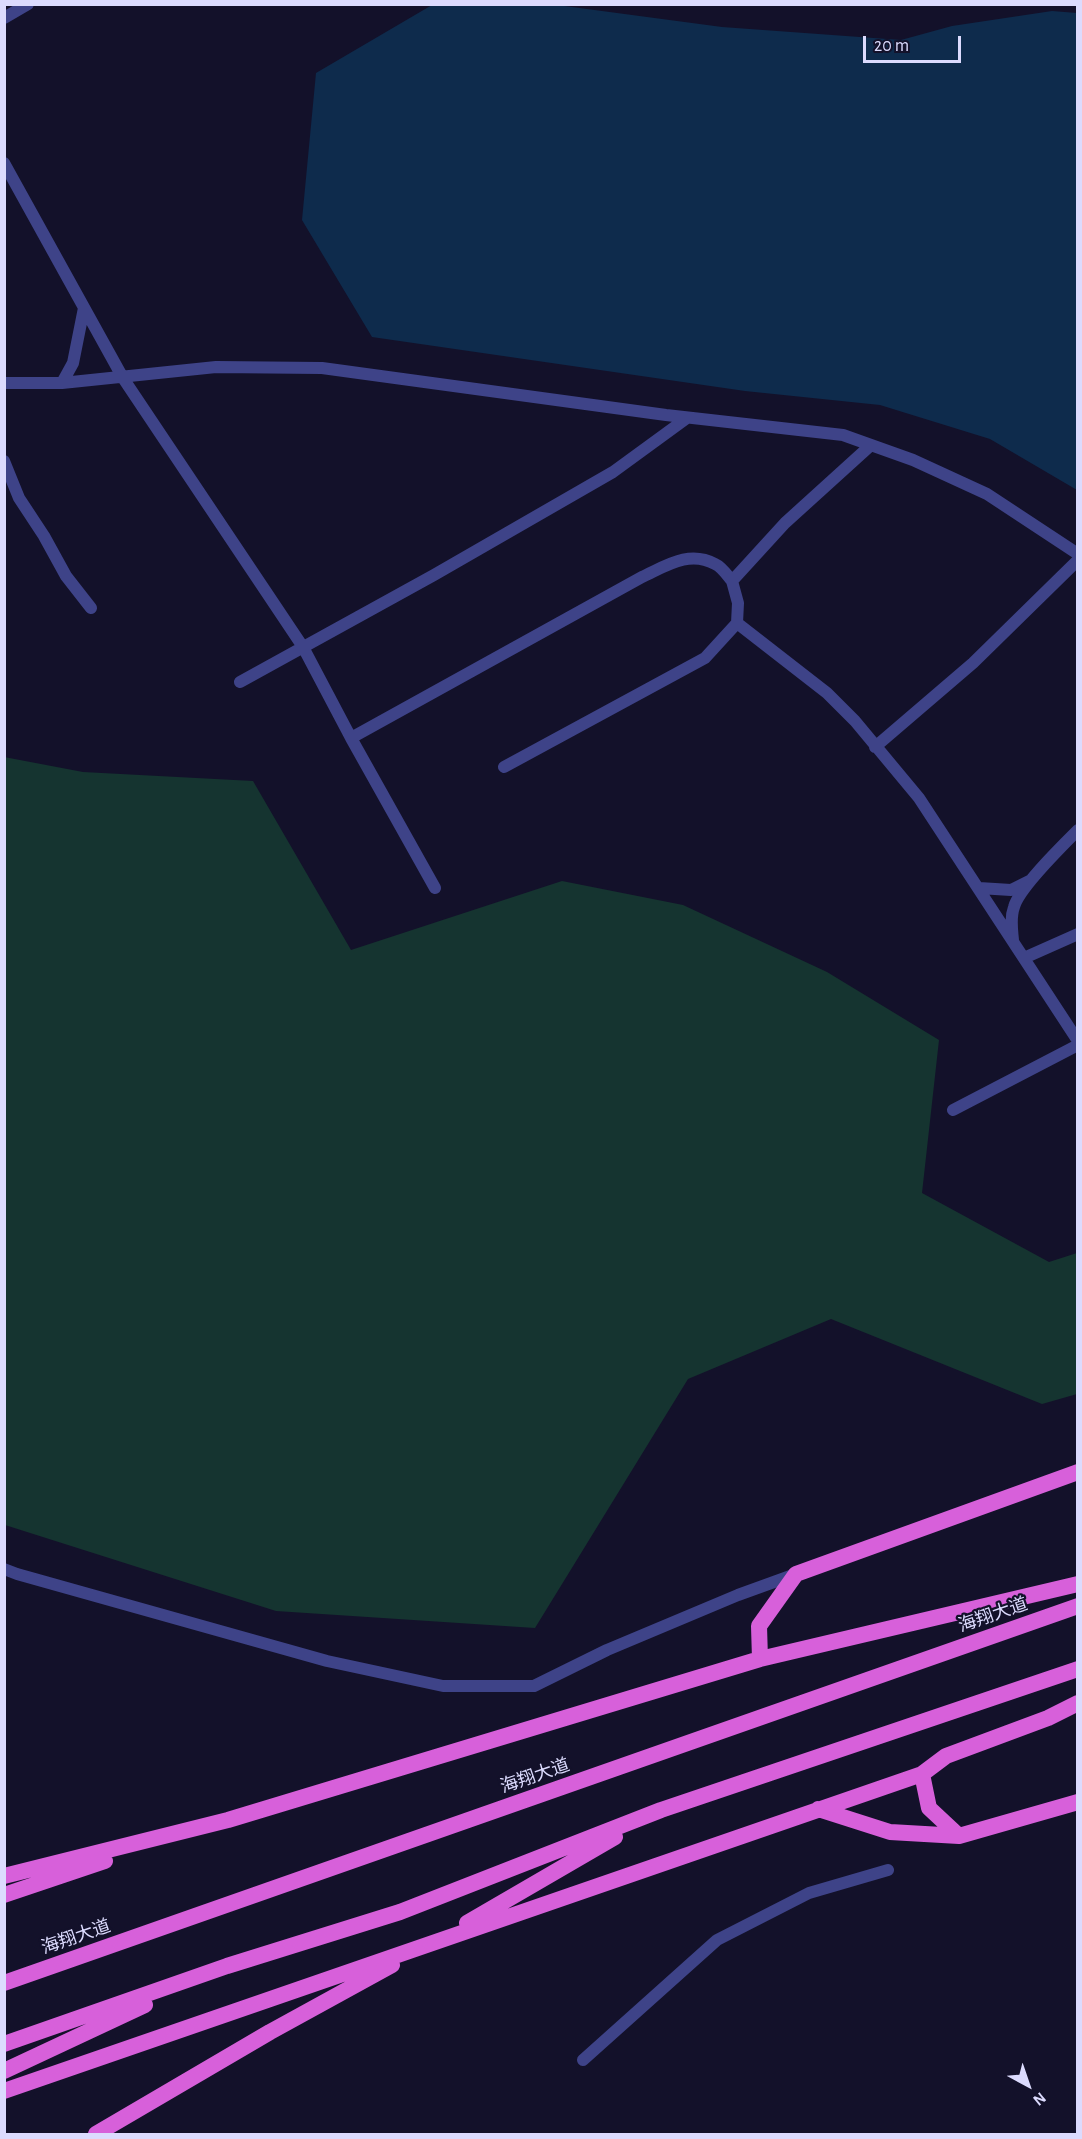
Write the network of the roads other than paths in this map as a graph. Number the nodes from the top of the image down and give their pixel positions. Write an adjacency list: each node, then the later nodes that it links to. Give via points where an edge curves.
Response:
1 (28, 4): 2 (street)
2 (4, 18)
3 (4, 163): 4 (street)
4 (84, 308): 5 (street); 7 (street, via 73,363)
5 (123, 378): 7 (street); 8 (street, via 216,367 322,368); 16 (street)
6 (4, 383): 7 (street)
7 (62, 383)
8 (687, 418): 9 (street, via 843,435); 16 (street, via 613,472)
9 (871, 445): 11 (street, via 987,494); 13 (street, via 785,523)
10 (4, 461): 14 (street, via 19,498 66,576)
11 (1077, 554)
12 (1077, 560): 19 (street, via 973,663)
13 (732, 581): 15 (street, via 738,603); 18 (street, via 717,564 699,558 682,559 642,577)
14 (91, 608)
15 (737, 623): 19 (street, via 826,693); 20 (street, via 705,658)
16 (303, 647): 17 (street); 18 (street)
17 (240, 682)
18 (351, 738): 23 (street)
19 (875, 747): 24 (street, via 920,798)
20 (504, 767)
21 (1077, 830): 22 (street)
22 (1032, 880): 24 (street, via 1011,890); 26 (street, via 1014,906)
23 (435, 888)
24 (979, 888): 26 (street)
25 (1077, 934): 27 (street)
26 (1014, 943): 27 (street)
27 (1024, 958): 28 (street)
28 (1077, 1043): 29 (street)
29 (953, 1110)
30 (1077, 1472): 32 (highway)
31 (4, 1569): 32 (street, via 327,1661 443,1686 534,1686 607,1650)
32 (796, 1574): 35 (highway, via 759,1626)
33 (1077, 1584): 35 (highway)
34 (1077, 1606): 49 (highway, 海翔大道)
35 (760, 1659): 42 (highway)
36 (1077, 1669): 41 (highway)
37 (1077, 1703): 38 (highway, via 1048,1718 946,1756)
38 (922, 1774): 40 (highway); 43 (highway, via 928,1808)
39 (1077, 1802): 43 (highway)
40 (818, 1809): 43 (highway, via 890,1832); 47 (highway)
41 (661, 1810): 47 (highway); 48 (highway, via 400,1912)
42 (228, 1820): 45 (highway); 46 (highway)
43 (959, 1836)
44 (888, 1870): 51 (street, via 809,1893 717,1940)
45 (4, 1876)
46 (4, 1895)
47 (434, 1942): 53 (highway); 54 (highway)
48 (227, 1966): 50 (highway); 52 (highway)
49 (4, 1983)
50 (4, 2044)
51 (583, 2060)
52 (4, 2070)
53 (4, 2091)
54 (96, 2134)

